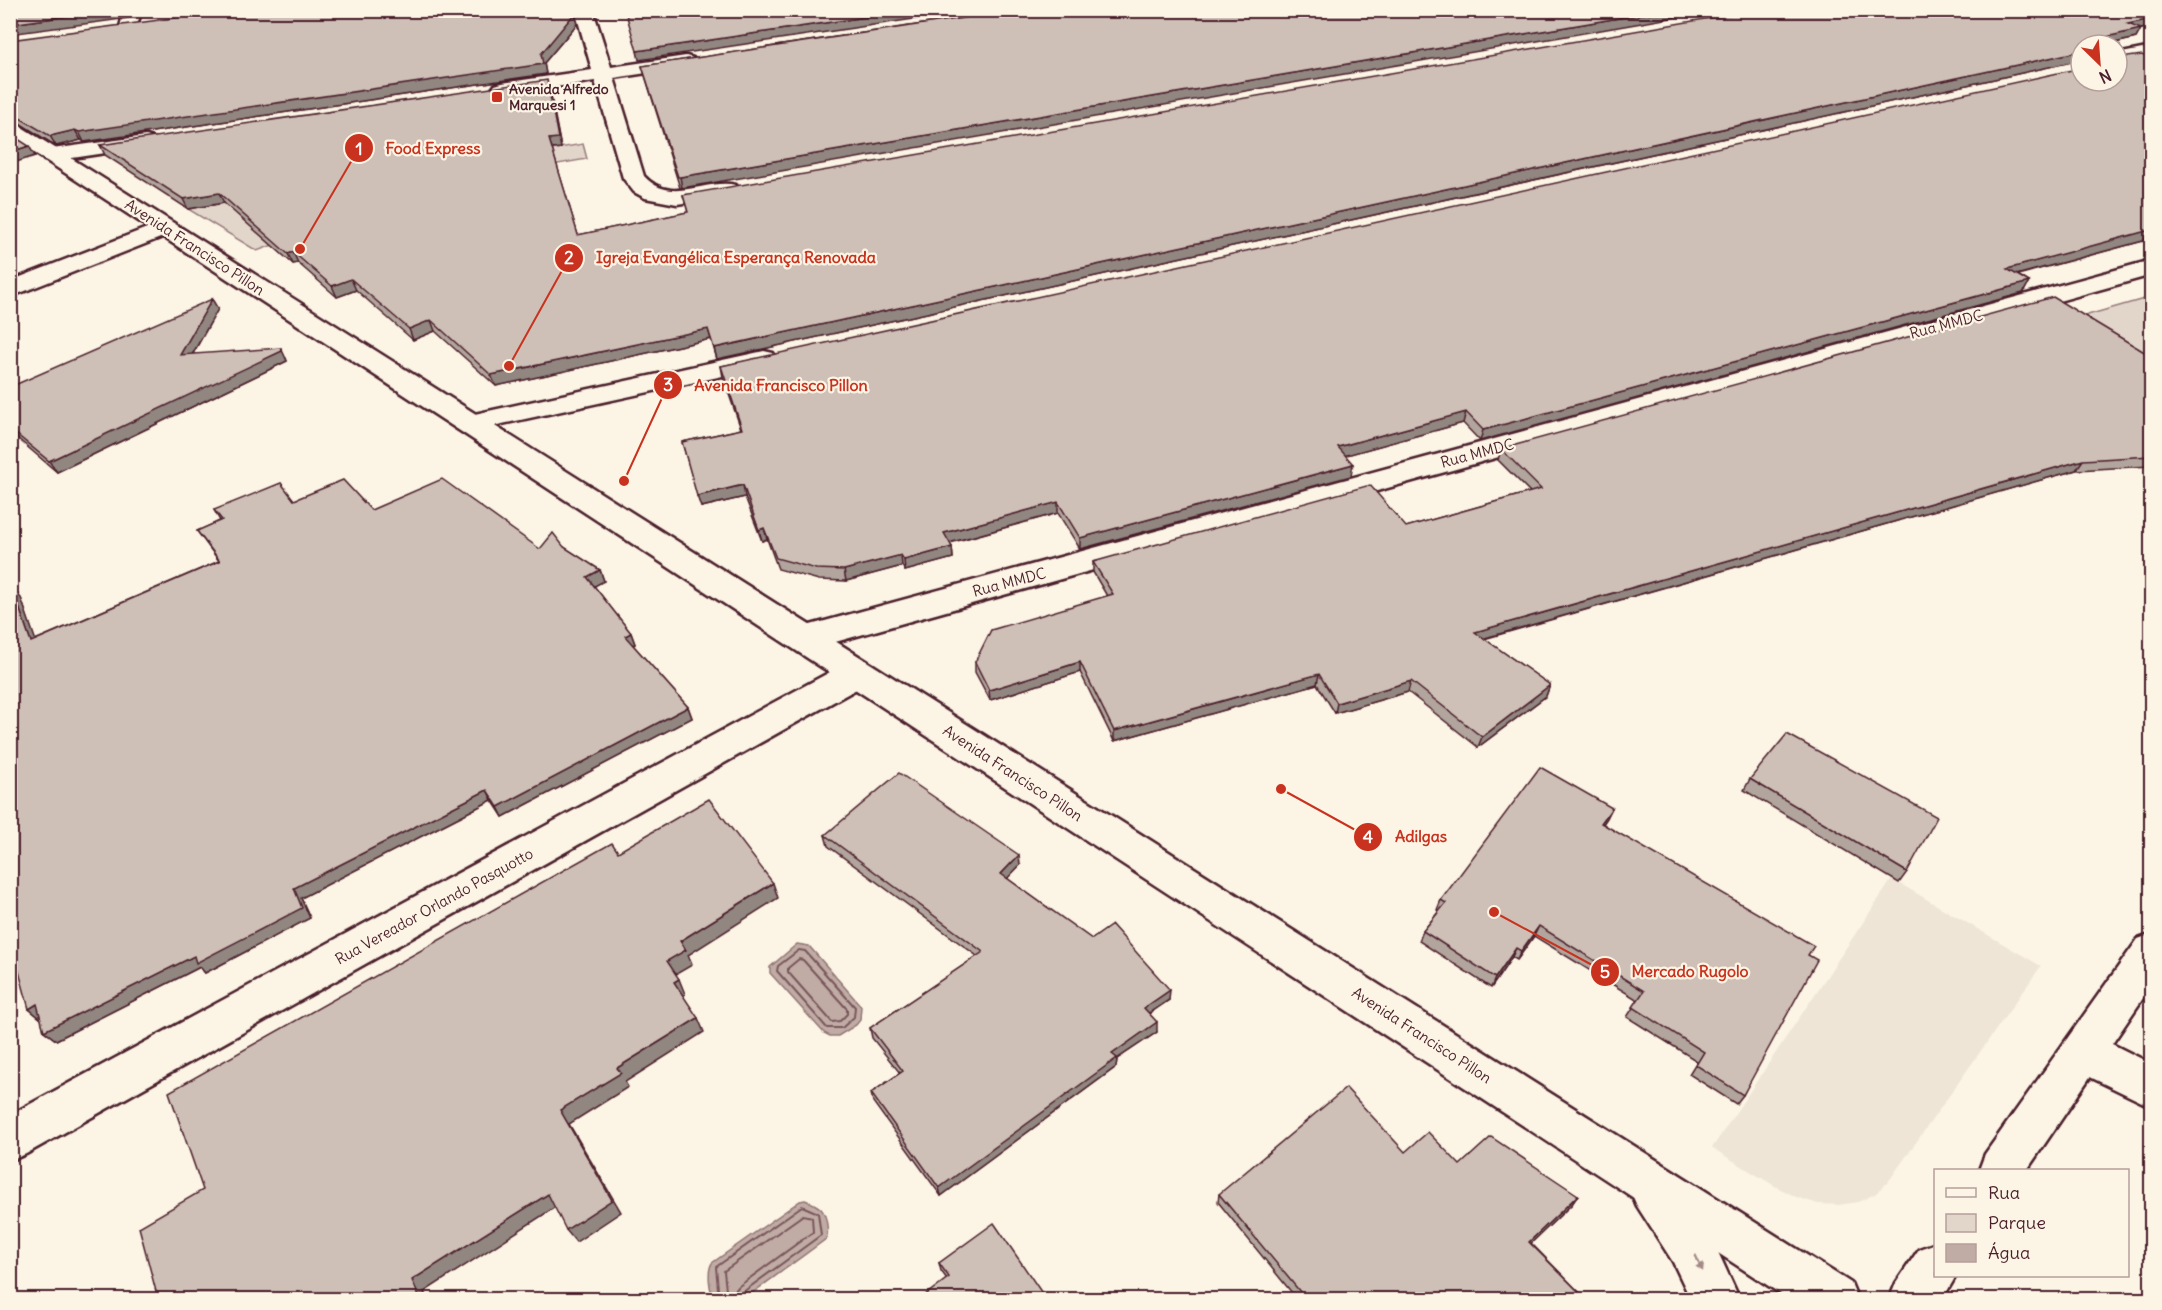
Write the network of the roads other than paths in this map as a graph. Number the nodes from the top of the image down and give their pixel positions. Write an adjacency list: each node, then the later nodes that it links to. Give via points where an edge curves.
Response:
1 (584, 10): 8 (street)
2 (131, 19): 3 (street); 4 (street)
3 (150, 24)
4 (105, 30)
5 (2151, 53): 7 (street)
6 (708, 58): 8 (street)
7 (2129, 58)
8 (603, 74): 9 (street); 13 (street, via 640,188 669,197)
9 (484, 92)
10 (10, 128): 12 (street, Avenida Francisco Pillon)
11 (170, 138): 12 (street)
12 (52, 155): 14 (street, Avenida Francisco Pillon)
13 (752, 186)
14 (165, 228): 16 (street); 18 (street, Avenida Francisco Pillon)
15 (2151, 267): 19 (street, Rua MMDC)
16 (10, 290)
17 (790, 353): 18 (street)
18 (470, 423): 19 (street, Avenida Francisco Pillon)
19 (803, 639): 20 (street, Avenida Francisco Pillon)
20 (857, 673): 24 (street, Rua Vereador Orlando Pasquotto); 26 (street, Avenida Francisco Pillon)
21 (2151, 951): 22 (street)
22 (2083, 1051): 23 (street); 25 (street)
23 (2151, 1087)
24 (10, 1140)
25 (2002, 1169)
26 (1646, 1178): 28 (street, one-way to 28, via 1690,1245); 29 (street, Avenida Francisco Pillon)
27 (1934, 1268): 30 (street)
28 (1716, 1299)
29 (1834, 1299)
30 (1913, 1299)

